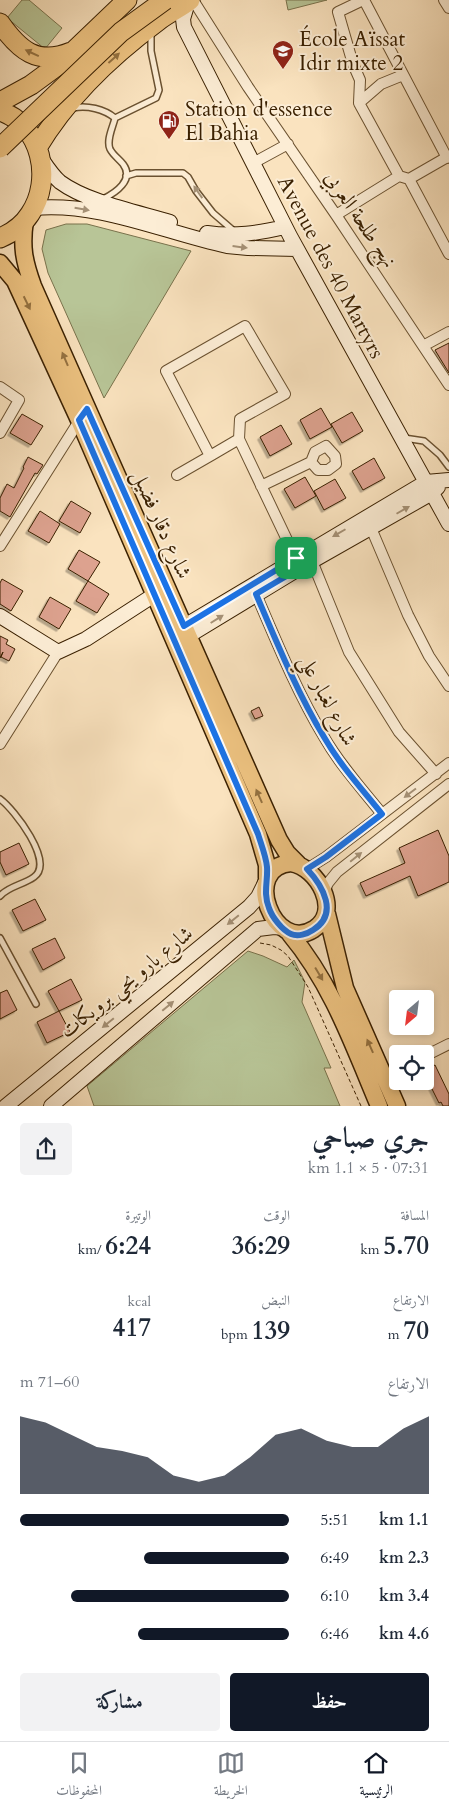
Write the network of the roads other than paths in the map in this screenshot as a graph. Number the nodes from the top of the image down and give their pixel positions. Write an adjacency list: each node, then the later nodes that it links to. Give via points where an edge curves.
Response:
1 (127, 0): 11 (highway)
2 (144, 0): 18 (highway, via 113,25)
3 (165, 0): 20 (highway, bridge, via 121,32)
4 (363, 0): 12 (street); 14 (street, via 338,12 360,80)
5 (444, 0): 7 (street)
6 (190, 1): 8 (highway); 10 (main road, via 183,19); 19 (street, نهج طلحة العربي)
7 (449, 8)
8 (156, 22): 10 (main road, via 174,20); 15 (highway, one-way to 8, via 85,84); 17 (lane, via 151,36 159,90 156,98)
9 (0, 23): 11 (highway, one-way to 9, via 52,58 33,54 15,42)
10 (184, 26): 23 (main road, Avenue des 40 Martyrs)
11 (74, 50): 13 (highway, via 31,85)
12 (403, 75): 14 (street, via 381,84); 22 (street)
13 (0, 102)
14 (359, 103): 25 (street)
15 (63, 110): 17 (lane, via 79,106 93,108); 21 (highway, via 48,130)
16 (0, 111): 21 (highway, via 31,134)
17 (115, 118): 24 (lane, via 109,148 125,166)
18 (0, 132)
19 (288, 144): 23 (street); 28 (street, نهج طلحة العربي)
20 (0, 148)
21 (39, 153): 26 (main road, via 60,182); 27 (highway, via 43,178 39,196)
22 (448, 157): 25 (street)
23 (253, 163): 30 (main road, Avenue des 40 Martyrs)
24 (126, 176): 26 (lane, via 120,190); 31 (lane, one-way to 24, via 213,213 183,173)
25 (404, 177): 28 (street); 34 (street)
26 (100, 201): 29 (main road)
27 (29, 214): 29 (main road, one-way to 29, via 54,206); 32 (highway, via 19,227); 40 (main road, شارع دقار فضيل, one-way to 27, via 24,262 22,244)
28 (336, 215): 37 (street, نهج طلحة العربي)
29 (159, 223): 31 (main road); 33 (main road, one-way to 33, via 227,246)
30 (285, 227): 31 (main road); 33 (main road, Avenue des 40 Martyrs)
31 (239, 235)
32 (0, 238)
33 (297, 249): 42 (main road, Avenue des 40 Martyrs)
34 (449, 254)
35 (0, 263): 40 (main road, شارع دقار فضيل, one-way to 40, via 15,281)
36 (449, 332): 37 (street)
37 (423, 346): 38 (street, نهج طلحة العربي)
38 (449, 385)
39 (0, 387): 41 (street, via 19,400)
40 (83, 415): 53 (street); 56 (main road, شارع دقار فضيل); 58 (main road, شارع دقار فضيل)
41 (0, 434)
42 (401, 437): 46 (lane, via 424,441); 50 (main road, Avenue des 40 Martyrs)
43 (239, 439): 44 (street); 44 (street, via 240,419 285,394 245,326 166,370); 49 (street)
44 (210, 456): 47 (street)
45 (312, 462): 49 (street)
46 (449, 467)
47 (177, 474)
48 (446, 480): 50 (main road)
49 (261, 486): 54 (street)
50 (429, 487): 51 (main road, Avenue des 40 Martyrs); 52 (main road, one-way to 50); 54 (main road, one-way to 54)
51 (449, 524)
52 (371, 528): 54 (main road); 60 (street, via 408,615)
53 (0, 546)
54 (302, 563): 55 (main road); 58 (main road); 63 (street, via 349,652 399,732)
55 (256, 594): 58 (main road, one-way to 55); 66 (street, شارع لغبار علي, via 324,738)
56 (154, 595): 58 (main road, شارع دقار فضيل); 59 (main road, via 86,639)
57 (0, 616): 59 (main road)
58 (180, 635): 67 (main road, شارع دقار فضيل, one-way to 58, via 279,840); 68 (main road, شارع دقار فضيل, via 258,834 267,865)
59 (58, 652): 61 (street)
60 (449, 686)
61 (0, 744)
62 (449, 763): 63 (street)
63 (436, 774): 66 (street, one-way to 66)
64 (449, 784): 69 (street, one-way to 64, via 337,872)
65 (0, 799): 70 (lane, via 22,821 41,863 35,877)
66 (382, 814): 67 (street, via 326,857)
67 (302, 867): 68 (main road, via 284,864 276,868); 69 (main road, via 318,881)
68 (266, 881): 72 (main road, via 269,908); 81 (main road, شارع بارو يحي برويكات, one-way to 81, via 249,907)
69 (324, 892): 71 (main road)
70 (0, 896)
71 (327, 914): 72 (main road, via 308,933 300,935); 77 (main road, one-way to 71, via 345,988)
72 (287, 931): 80 (main road, شارع بارو يحي برويكات, one-way to 72, via 258,929 274,927); 82 (main road, one-way to 82, via 306,952 332,996)
73 (0, 938): 74 (lane)
74 (36, 1004)
75 (449, 1044): 76 (street)
76 (434, 1052)
77 (389, 1069)
78 (394, 1090): 83 (main road)
79 (0, 1097): 81 (main road)
80 (55, 1105)
81 (5, 1106)
82 (379, 1106)
83 (397, 1106)

